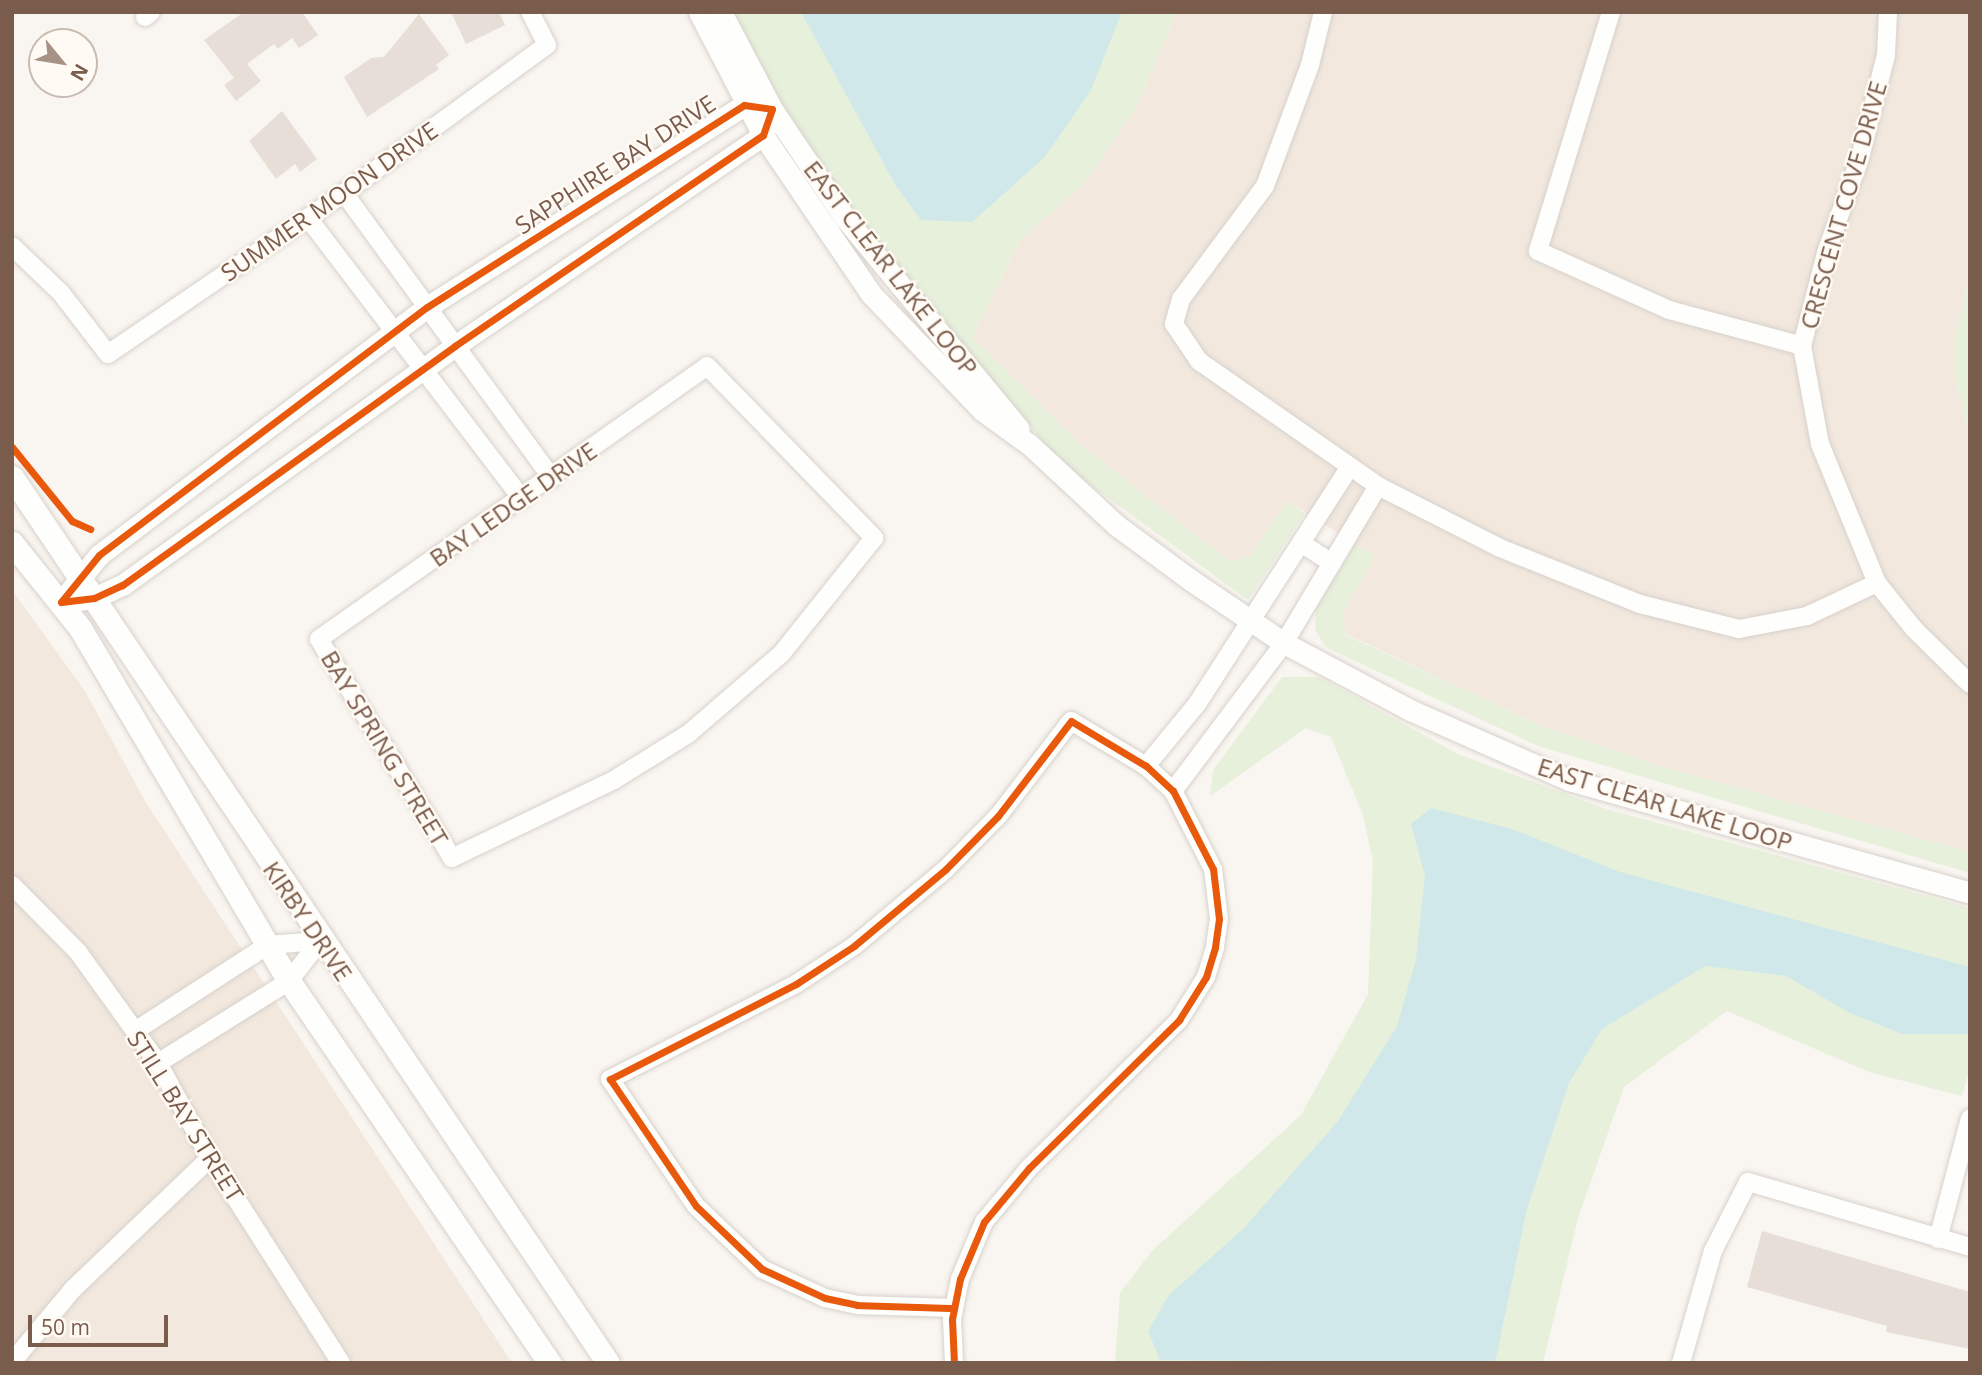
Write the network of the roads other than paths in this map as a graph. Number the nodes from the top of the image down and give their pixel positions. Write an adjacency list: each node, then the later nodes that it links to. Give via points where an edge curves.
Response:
1 (530, 12): 10 (street, SUMMER MOON DRIVE, via 547,45)
2 (699, 12): 7 (street, EAST CLEAR LAKE LOOP)
3 (721, 12): 8 (street, EAST CLEAR LAKE LOOP)
4 (1323, 12): 19 (street, via 1310,65 1265,186 1181,299 1174,324 1199,361)
5 (1611, 12): 16 (street, via 1538,251 1669,310)
6 (1888, 12): 16 (street, CRESCENT COVE DRIVE, via 1886,55 1860,158 1826,253)
7 (744, 104): 8 (street, SAPPHIRE BAY DRIVE); 9 (street, EAST CLEAR LAKE LOOP); 13 (street, SAPPHIRE BAY DRIVE)
8 (772, 109): 9 (street); 18 (street, EAST CLEAR LAKE LOOP, via 845,218)
9 (763, 135): 15 (street); 18 (street, EAST CLEAR LAKE LOOP, via 871,294 983,411)
10 (344, 193): 11 (street, SUMMER MOON DRIVE); 13 (street)
11 (307, 218): 12 (street, SUMMER MOON DRIVE, via 108,354 61,292); 14 (street)
12 (12, 246)
13 (427, 307): 14 (street, SAPPHIRE BAY DRIVE); 15 (street)
14 (395, 332): 17 (street); 27 (street, SAPPHIRE BAY DRIVE)
15 (455, 346): 17 (street); 21 (street)
16 (1802, 346): 28 (street, CRESCENT COVE DRIVE, via 1820,444)
17 (423, 369): 23 (street); 29 (street, via 122,585)
18 (1030, 445): 31 (street, EAST CLEAR LAKE LOOP, via 1116,525)
19 (1350, 467): 22 (street); 25 (street)
20 (12, 477): 27 (main road, KIRBY DRIVE)
21 (552, 478): 23 (street, BAY LEDGE DRIVE); 37 (street, BAY LEDGE DRIVE, via 707,366 874,538 781,654 688,734 614,780)
22 (1378, 486): 26 (street); 28 (street, via 1500,548 1640,604 1739,629 1807,616)
23 (522, 499): 32 (street, BAY LEDGE DRIVE)
24 (12, 543): 30 (main road, KIRBY DRIVE)
25 (1301, 543): 26 (street); 31 (street)
26 (1332, 563): 33 (street)
27 (79, 575): 29 (main road, KIRBY DRIVE); 30 (street, SAPPHIRE BAY DRIVE)
28 (1877, 583): 34 (street, CRESCENT COVE DRIVE, via 1914,629)
29 (94, 597): 30 (street); 40 (main road, KIRBY DRIVE)
30 (61, 602): 41 (main road, KIRBY DRIVE)
31 (1251, 620): 33 (street, EAST CLEAR LAKE LOOP); 35 (street, via 1197,704)
32 (318, 639): 37 (street, BAY SPRING STREET)
33 (1284, 643): 36 (street); 39 (street, EAST CLEAR LAKE LOOP, via 1410,710 1569,780)
34 (1970, 684)
35 (1146, 766): 36 (street); 49 (street, via 1071,721 989,825 937,877 854,946 796,984 610,1079 696,1206 762,1269 825,1298 858,1305)
36 (1173, 791): 49 (street, via 1203,842 1218,894 1215,947 1206,977 1180,1020 1003,1195 970,1250)
37 (452, 858)
38 (12, 885): 43 (street, STILL BAY STREET, via 78,952)
39 (1970, 893)
40 (320, 941): 41 (street); 42 (street); 53 (main road, KIRBY DRIVE)
41 (268, 945): 42 (main road, KIRBY DRIVE); 43 (street)
42 (289, 981): 44 (street); 52 (main road, KIRBY DRIVE)
43 (135, 1031): 44 (street, STILL BAY STREET)
44 (158, 1063): 46 (street, STILL BAY STREET)
45 (1970, 1118): 47 (street)
46 (211, 1158): 50 (street, via 101,1260); 51 (street, STILL BAY STREET)
47 (1938, 1239): 48 (street); 55 (street, via 1748,1182 1713,1251)
48 (1970, 1247)
49 (954, 1308): 54 (street)
50 (12, 1362)
51 (341, 1363)
52 (550, 1363)
53 (608, 1363)
54 (954, 1363)
55 (1681, 1363)

